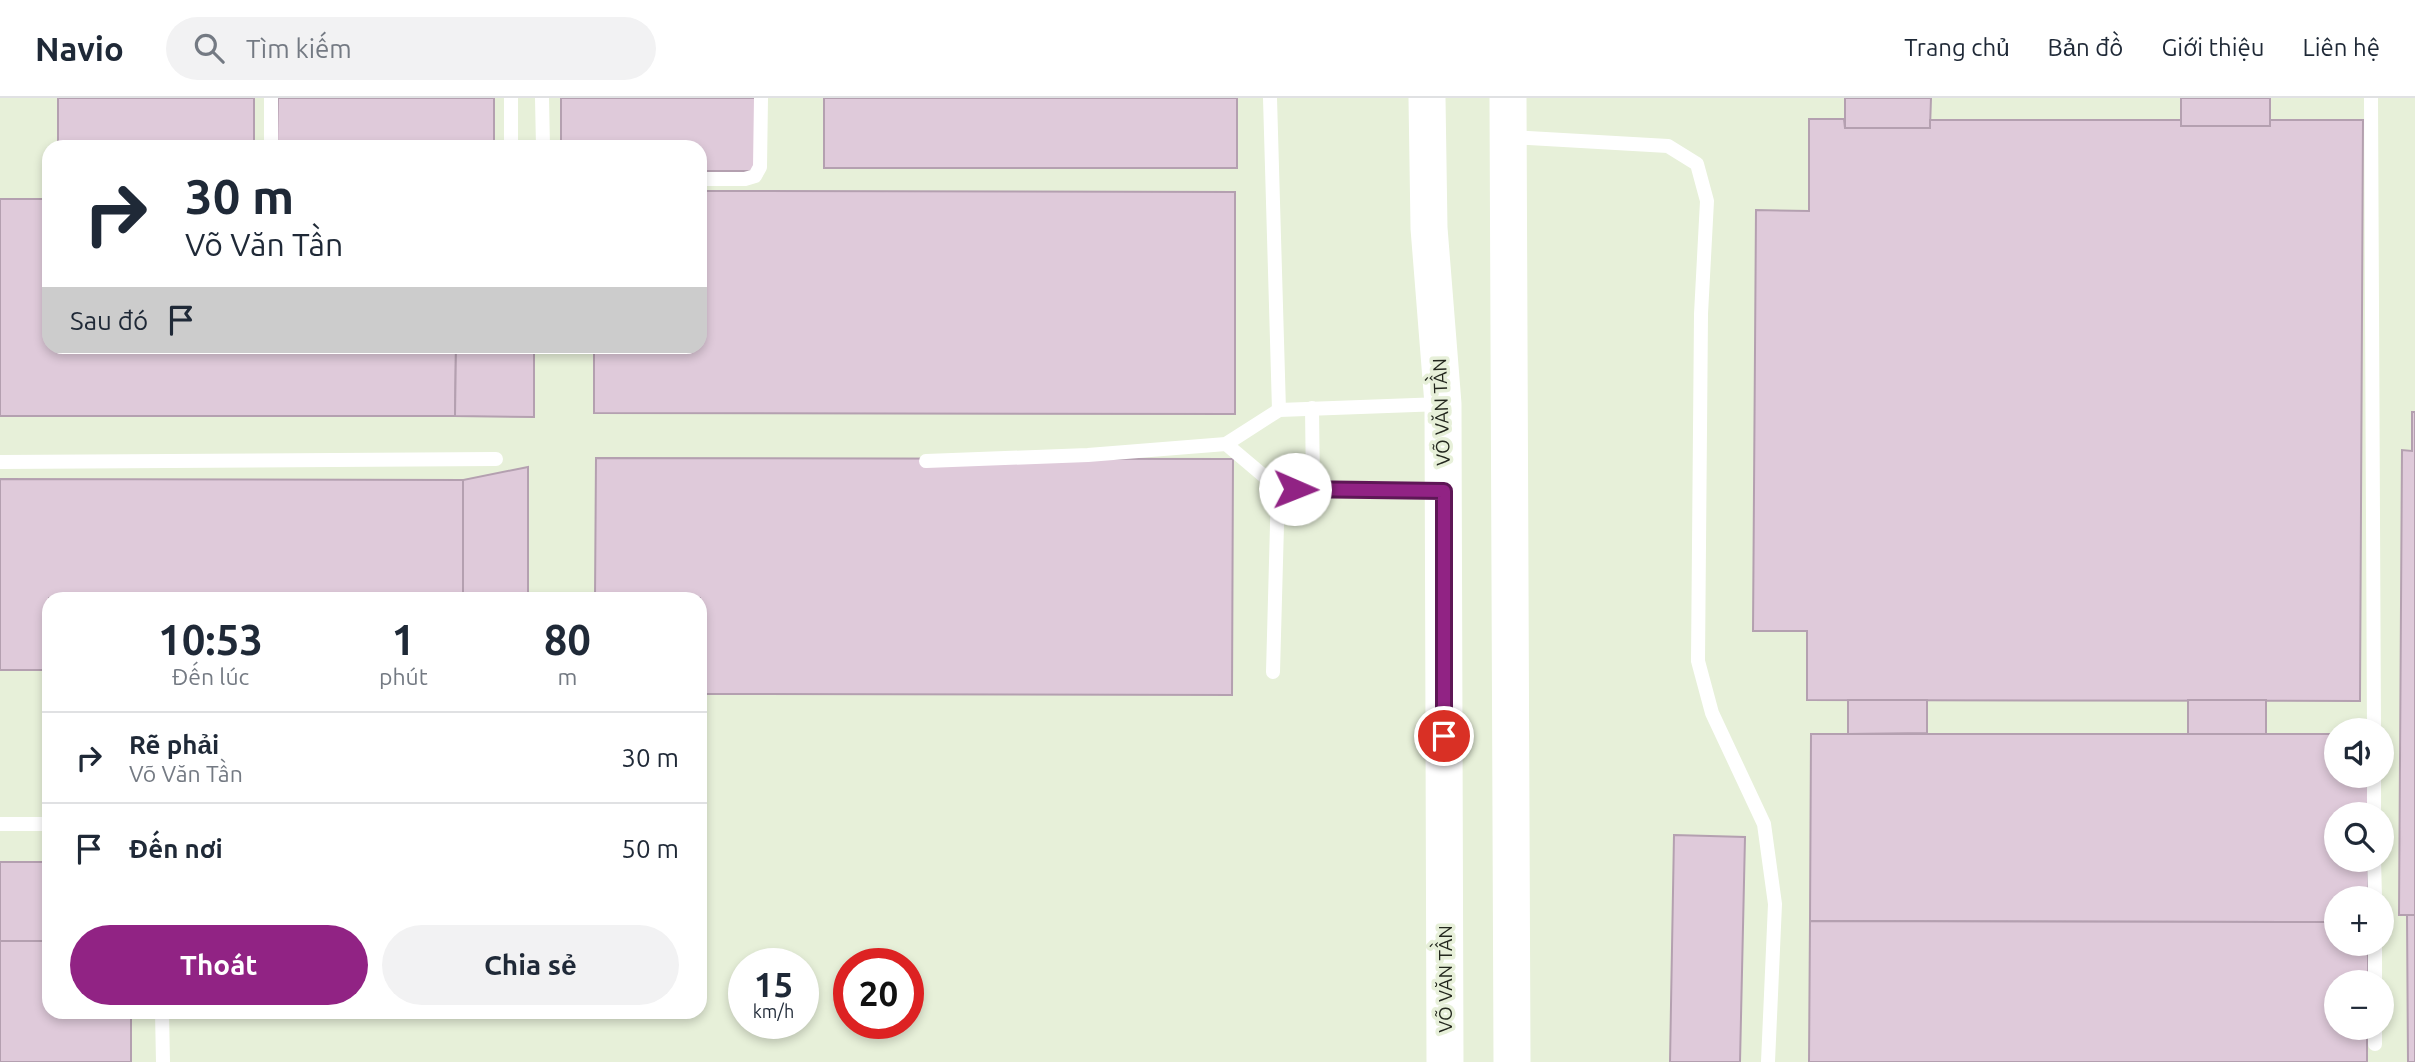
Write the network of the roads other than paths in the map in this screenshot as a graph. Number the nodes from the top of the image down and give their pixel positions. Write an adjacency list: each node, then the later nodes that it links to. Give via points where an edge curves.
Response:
1 (271, 98): 10 (lane)
2 (511, 98): 11 (lane)
3 (542, 98): 12 (lane)
4 (761, 98): 13 (lane, via 760,167 755,176)
5 (1270, 98): 16 (lane)
6 (1427, 98): 14 (street, VÕ VĂN TẦN, via 1429,228)
7 (1508, 98): 9 (street)
8 (2371, 98): 25 (lane)
9 (1508, 137): 33 (street); 34 (lane, via 1668,146 1697,164 1707,201 1701,314 1698,662 1712,713 1764,824 1775,904)
10 (271, 140)
11 (510, 140)
12 (543, 140)
13 (707, 178)
14 (1443, 404): 15 (lane); 23 (street, VÕ VĂN TẦN)
15 (1312, 408): 16 (lane); 22 (lane)
16 (1279, 410): 17 (lane)
17 (1226, 444): 20 (lane, via 1088,456); 21 (lane)
18 (496, 459): 19 (lane)
19 (0, 461)
20 (926, 461)
21 (1278, 488): 22 (lane); 24 (lane)
22 (1312, 489): 23 (lane)
23 (1444, 491): 32 (street, VÕ VĂN TẦN)
24 (1273, 672)
25 (2374, 718)
26 (0, 824): 27 (lane)
27 (42, 824)
28 (162, 1019): 31 (lane)
29 (2375, 1040): 30 (lane)
30 (2375, 1044)
31 (163, 1062)
32 (1445, 1062)
33 (1512, 1062)
34 (1768, 1062)

